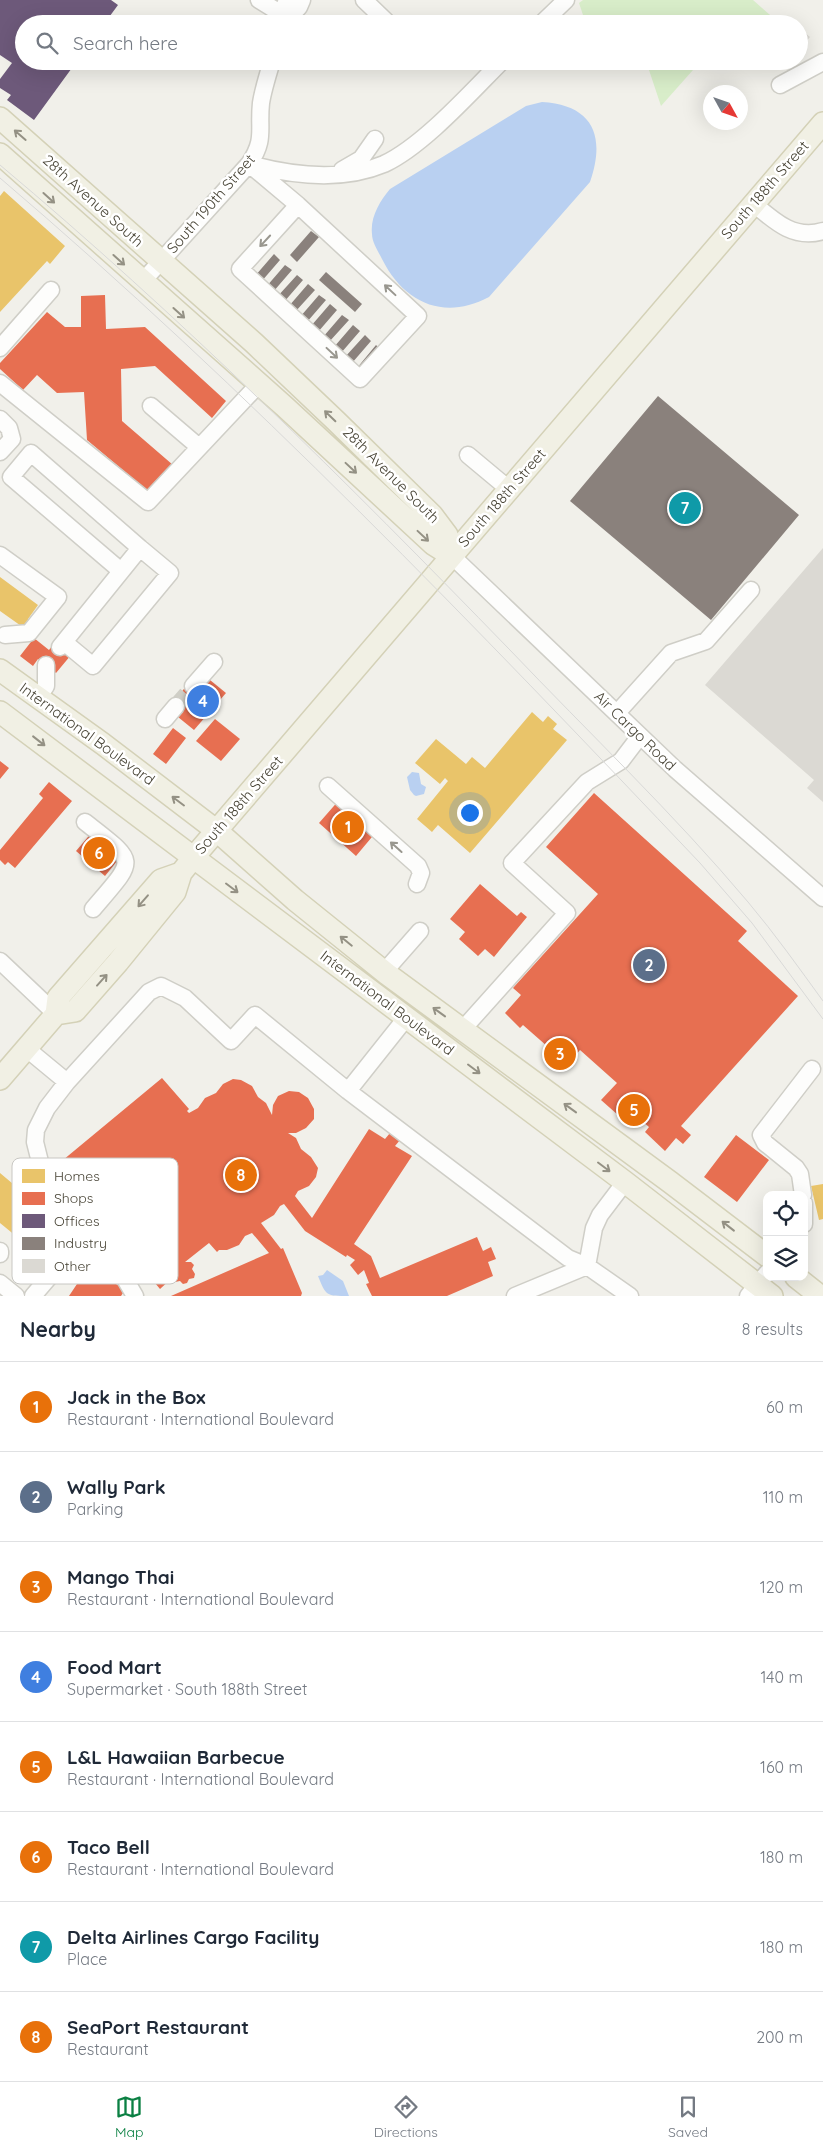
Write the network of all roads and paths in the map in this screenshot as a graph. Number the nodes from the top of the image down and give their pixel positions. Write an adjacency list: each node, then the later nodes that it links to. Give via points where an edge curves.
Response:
1 (259, 0): 6 (street)
2 (287, 0): 7 (street)
3 (302, 0): 8 (street)
4 (364, 0): 9 (street)
5 (566, 0): 10 (street)
6 (279, 15)
7 (286, 15)
8 (292, 15)
9 (380, 15)
10 (550, 15)
11 (823, 62): 14 (street)
12 (270, 70): 19 (street, South 190th Street, via 261,104 261,139)
13 (493, 70): 20 (street, via 418,143 385,163 356,173)
14 (780, 85)
15 (0, 118): 24 (main road, 28th Avenue South, one-way to 15)
16 (823, 123): 21 (main road, South 188th Street)
17 (375, 139): 20 (street, via 361,159)
18 (1, 155): 25 (main road, 28th Avenue South, one-way to 25)
19 (249, 164): 20 (street, via 279,171); 22 (street); 24 (street, South 190th Street)
20 (333, 174)
21 (752, 204): 23 (street, via 789,230 805,234); 35 (main road, South 188th Street)
22 (298, 205): 22 (street, one-way to 22, via 240,269 360,379 418,316)
23 (823, 231)
24 (161, 261): 25 (street, South 190th Street); 38 (main road, 28th Avenue South, one-way to 24, via 447,535 432,515 283,370)
25 (143, 281): 29 (main road, 28th Avenue South, one-way to 29)
26 (51, 290): 27 (street)
27 (0, 348)
28 (0, 383): 32 (street, via 148,502)
29 (258, 384): 32 (street); 38 (main road, 28th Avenue South, one-way to 38, via 433,544)
30 (151, 406): 32 (street)
31 (0, 420): 33 (street, via 10,428 12,439)
32 (199, 448)
33 (0, 452)
34 (468, 455): 35 (street)
35 (510, 490): 38 (main road, South 188th Street)
36 (140, 548): 39 (street); 39 (street, via 170,573 93,666 62,644); 39 (street, via 31,453 11,477)
37 (0, 555): 41 (street, via 58,597 29,633)
38 (452, 556): 49 (street, Air Cargo Road); 54 (main road, South 188th Street)
39 (121, 571)
40 (751, 590): 49 (street, via 706,641 672,653)
41 (2, 636)
42 (214, 662): 45 (street)
43 (46, 665): 46 (street, via 46,686)
44 (2, 673): 46 (main road, International Boulevard)
45 (193, 686)
46 (38, 698): 54 (main road, International Boulevard, one-way to 46)
47 (176, 706): 50 (street)
48 (0, 712): 55 (main road, International Boulevard, one-way to 55)
49 (617, 713): 51 (street, Air Cargo Road)
50 (165, 719)
51 (640, 736): 57 (street, Air Cargo Road, via 706,798); 64 (street, via 621,761 587,782 512,863 567,913)
52 (328, 786): 56 (street, one-way to 52, via 421,873 418,866)
53 (85, 822): 58 (street, via 119,850 127,863 124,874)
54 (217, 831): 55 (main road, South 188th Street); 61 (main road, International Boulevard, one-way to 54)
55 (187, 865): 62 (main road, South 188th Street, via 176,892 118,962 74,1011); 63 (main road, International Boulevard, one-way to 63)
56 (416, 884)
57 (823, 898)
58 (93, 909)
59 (420, 931): 61 (street)
60 (0, 962): 62 (street)
61 (384, 972): 64 (main road, International Boulevard, one-way to 61)
62 (56, 1014): 65 (main road)
63 (406, 1018): 69 (street); 71 (main road, International Boulevard, one-way to 71)
64 (463, 1029): 73 (main road, International Boulevard, one-way to 64)
65 (27, 1049): 67 (main road); 68 (street)
66 (812, 1069): 72 (street, via 761,1135 765,1143 796,1168)
67 (0, 1079)
68 (67, 1082): 69 (street, via 149,992 161,986 185,998 231,1041 255,1015); 70 (street, via 40,1120 34,1142)
69 (348, 1091): 74 (street, via 557,1250)
70 (38, 1158)
71 (625, 1182): 74 (street, via 604,1207 594,1228); 79 (main road, International Boulevard)
72 (802, 1191)
73 (763, 1253)
74 (586, 1266): 83 (street); 84 (street)
75 (801, 1281): 85 (main road)
76 (0, 1282): 80 (street)
77 (43, 1284): 81 (street)
78 (128, 1284): 82 (street)
79 (761, 1287)
80 (16, 1296)
81 (33, 1296)
82 (135, 1296)
83 (515, 1296)
84 (630, 1296)
85 (820, 1296)

